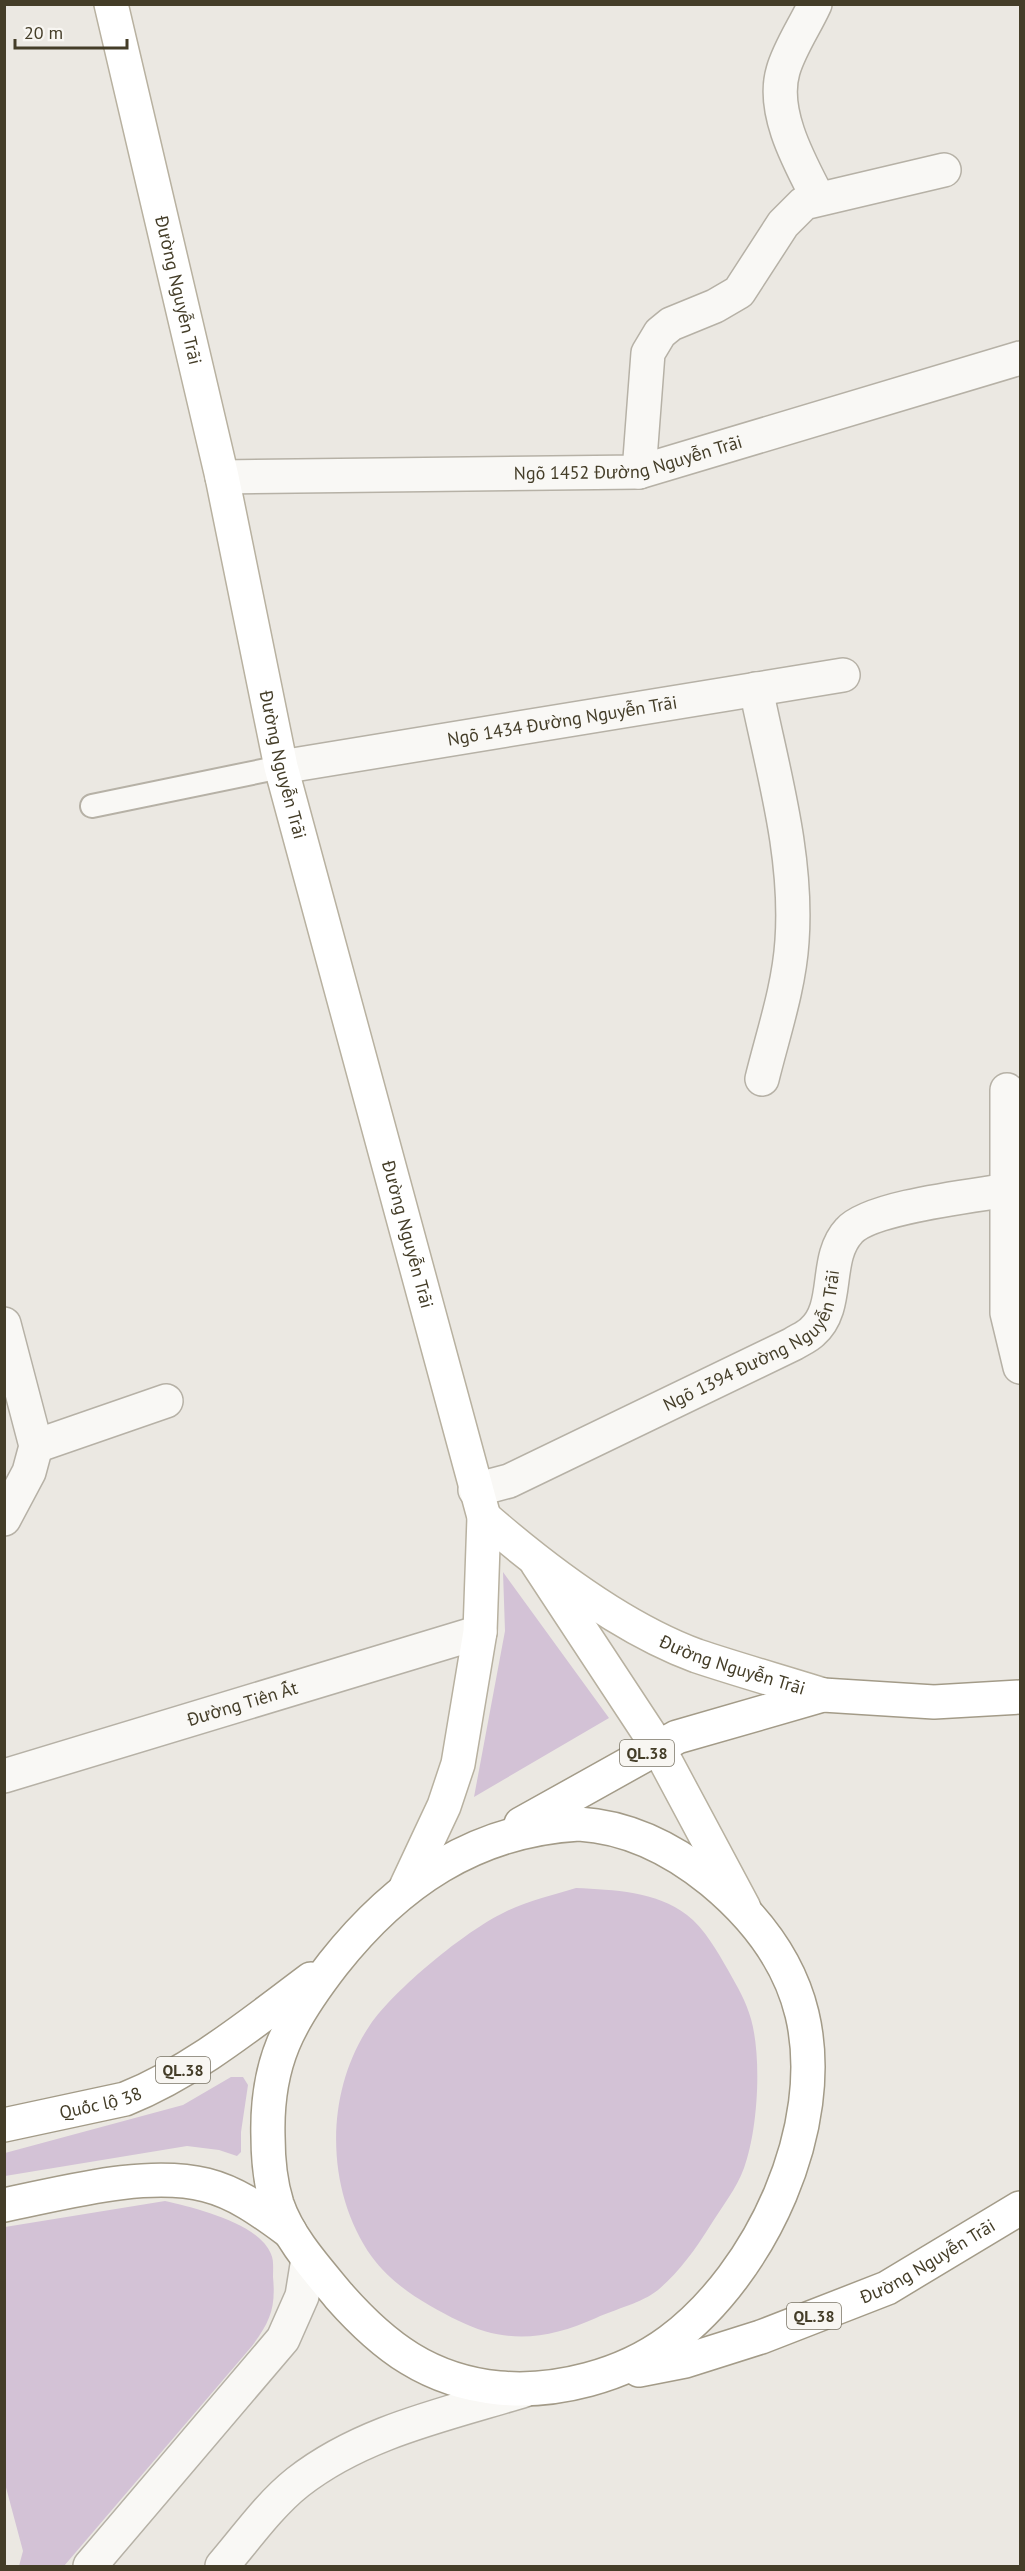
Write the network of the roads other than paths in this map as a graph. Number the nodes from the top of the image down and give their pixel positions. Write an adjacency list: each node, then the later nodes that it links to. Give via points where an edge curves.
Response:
1 (111, 4): 7 (main road, Đường Nguyễn Trãi)
2 (815, 4): 4 (street, via 782,72 781,112)
3 (944, 170): 4 (street)
4 (818, 198): 6 (street, via 804,203 783,224 739,292 671,324 653,342 648,353)
5 (1020, 358): 6 (street, Ngõ 1452 Đường Nguyễn Trãi)
6 (639, 472): 7 (street, Ngõ 1452 Đường Nguyễn Trãi)
7 (222, 477): 10 (main road, Đường Nguyễn Trãi)
8 (843, 675): 9 (street, Ngõ 1434 Đường Nguyễn Trãi)
9 (756, 689): 10 (street, Ngõ 1434 Đường Nguyễn Trãi); 12 (street, via 792,867 793,911 787,981)
10 (280, 767): 11 (lane); 20 (main road, Đường Nguyễn Trãi)
11 (92, 806)
12 (762, 1079)
13 (1007, 1090): 14 (street)
14 (1008, 1190): 15 (street); 20 (street, Ngõ 1394 Đường Nguyễn Trãi, via 873,1215 850,1230 835,1252 826,1312 813,1331 509,1481)
15 (1014, 1311): 17 (street)
16 (4, 1324): 19 (street)
17 (1020, 1367)
18 (166, 1401): 19 (street)
19 (36, 1446): 21 (street, via 29,1472)
20 (479, 1504): 22 (main road, Đường Nguyễn Trãi); 23 (main road, Đường Nguyễn Trãi)
21 (4, 1520)
22 (537, 1563): 24 (main road, Đường Nguyễn Trãi, via 575,1590 696,1655); 26 (main road)
23 (480, 1632): 27 (street, Đường Tiên Ất); 29 (main road, Đường Nguyễn Trãi, via 458,1764 444,1806)
24 (823, 1695): 25 (main road, Đường Nguyễn Trãi / QL.38, via 934,1702); 26 (main road, QL.38, via 677,1737)
25 (1020, 1697)
26 (658, 1747): 28 (main road, QL.38); 30 (main road)
27 (4, 1776)
28 (485, 1844): 29 (main road); 30 (main road, via 505,1835 555,1826 596,1825 617,1830 677,1856)
29 (406, 1887): 31 (main road)
30 (746, 1912): 37 (main road, via 769,1941 788,1976 803,2017 807,2082 793,2160 759,2237 708,2307 668,2343 631,2363)
31 (336, 1960): 32 (main road, Quốc lộ 38 / QL.38, via 214,2050 142,2092); 35 (main road, via 294,2019 270,2080 268,2157 275,2197)
32 (4, 2125)
33 (4, 2205): 35 (main road, via 121,2183 185,2180 239,2197)
34 (1020, 2208): 37 (main road, Đường Nguyễn Trãi / QL.38, via 887,2288 761,2337 684,2361)
35 (290, 2232): 36 (main road)
36 (309, 2259): 38 (main road, via 366,2326 403,2355 453,2378); 39 (street, via 302,2296 283,2339)
37 (590, 2378): 38 (main road)
38 (525, 2390): 40 (street, via 382,2435 341,2454 298,2482)
39 (90, 2566)
40 (222, 2566)

